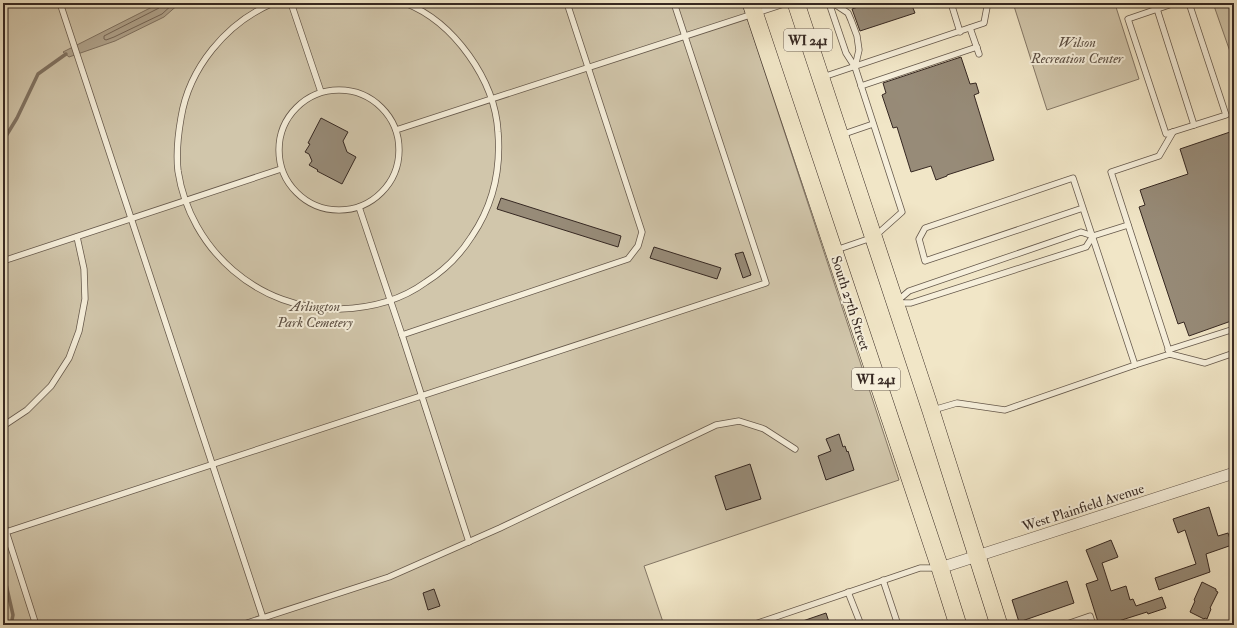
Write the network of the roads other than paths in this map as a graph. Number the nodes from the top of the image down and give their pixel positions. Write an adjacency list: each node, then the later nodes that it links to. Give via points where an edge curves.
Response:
1 (60, 3): 37 (lane)
2 (273, 3): 34 (lane, via 259,9 233,27 211,50 194,77 183,107 177,138 178,170)
3 (291, 3): 26 (lane)
4 (405, 3): 27 (lane, via 438,23 461,44 479,70)
5 (567, 3): 23 (lane)
6 (674, 3): 19 (lane)
7 (787, 3): 15 (lane)
8 (796, 3): 24 (main road, WI 241)
9 (829, 3): 22 (lane, via 846,53)
10 (833, 3): 22 (lane, via 848,14 853,25 860,50)
11 (951, 3): 18 (lane)
12 (985, 3): 17 (lane, via 987,7 984,23)
13 (1175, 3): 16 (lane)
14 (1189, 3): 29 (lane, via 1226,115)
15 (753, 8): 19 (lane); 42 (main road, South 27th Street / WI 241)
16 (1157, 9): 29 (lane); 31 (lane, via 1128,19 1166,134)
17 (970, 28): 18 (lane); 20 (lane)
18 (960, 32): 22 (lane)
19 (685, 35): 23 (lane); 51 (lane, via 766,283)
20 (977, 47): 21 (lane); 25 (lane)
21 (979, 54)
22 (855, 67): 24 (lane); 25 (lane)
23 (588, 68): 27 (lane); 47 (lane, via 642,232 638,246 628,259)
24 (820, 78): 32 (main road, WI 241)
25 (861, 86): 28 (lane)
26 (321, 92): 30 (lane, via 340,90 363,95 374,101 387,114); 33 (lane, via 294,109 285,122 278,153)
27 (491, 99): 30 (lane); 44 (lane, via 498,130 499,162 493,192 482,222 464,249 442,271 416,289)
28 (873, 124): 32 (lane); 41 (lane, via 902,212)
29 (1194, 125): 31 (lane)
30 (396, 130): 35 (lane, via 400,148 392,179 376,198)
31 (1173, 132): 38 (lane, via 1159,156 1112,172)
32 (840, 135): 41 (main road, WI 241)
33 (281, 169): 34 (lane); 35 (lane, via 299,196 312,204 328,210)
34 (185, 201): 37 (lane); 44 (lane, via 198,229 216,255 239,276 265,293 294,304 326,309 357,309)
35 (359, 207): 44 (lane)
36 (1083, 208): 36 (lane, via 1073,178 925,228 919,240 925,261); 39 (lane)
37 (132, 219): 40 (lane); 55 (lane)
38 (1128, 225): 39 (lane); 48 (lane)
39 (1093, 236): 45 (lane, via 1086,247 911,303); 45 (lane, via 1081,232 909,291); 50 (lane)
40 (77, 237): 43 (lane); 53 (lane, via 84,269 85,300 79,331 69,358 51,386 27,410)
41 (874, 237): 42 (lane); 45 (main road, WI 241)
42 (834, 251): 61 (main road, South 27th Street / WI 241)
43 (3, 261)
44 (390, 302): 47 (lane)
45 (895, 303): 52 (main road, WI 241)
46 (1234, 329): 48 (lane)
47 (402, 335): 51 (lane)
48 (1169, 352): 49 (lane, via 1205,363); 50 (lane)
49 (1234, 353)
50 (1135, 365): 52 (lane, via 1005,410 957,403)
51 (421, 396): 55 (lane); 59 (lane)
52 (931, 411): 60 (main road, WI 241)
53 (3, 426)
54 (795, 449): 59 (lane, via 764,429 739,421 716,426)
55 (212, 464): 58 (lane); 64 (lane)
56 (1234, 473): 60 (street, West Plainfield Avenue)
57 (3, 522): 58 (lane)
58 (5, 532): 65 (lane)
59 (469, 542): 64 (lane, via 389,577)
60 (978, 557): 61 (street, West Plainfield Avenue); 71 (main road, WI 241)
61 (940, 568): 62 (lane, via 920,568); 70 (main road, South 27th Street / WI 241)
62 (883, 580): 63 (lane); 69 (lane)
63 (848, 592): 67 (lane); 68 (lane)
64 (263, 618): 66 (lane)
65 (36, 625)
66 (241, 625)
67 (752, 625)
68 (861, 625)
69 (898, 625)
70 (958, 625)
71 (999, 625)
72 (1064, 625): 73 (lane, via 1090,616)
73 (1093, 625)

